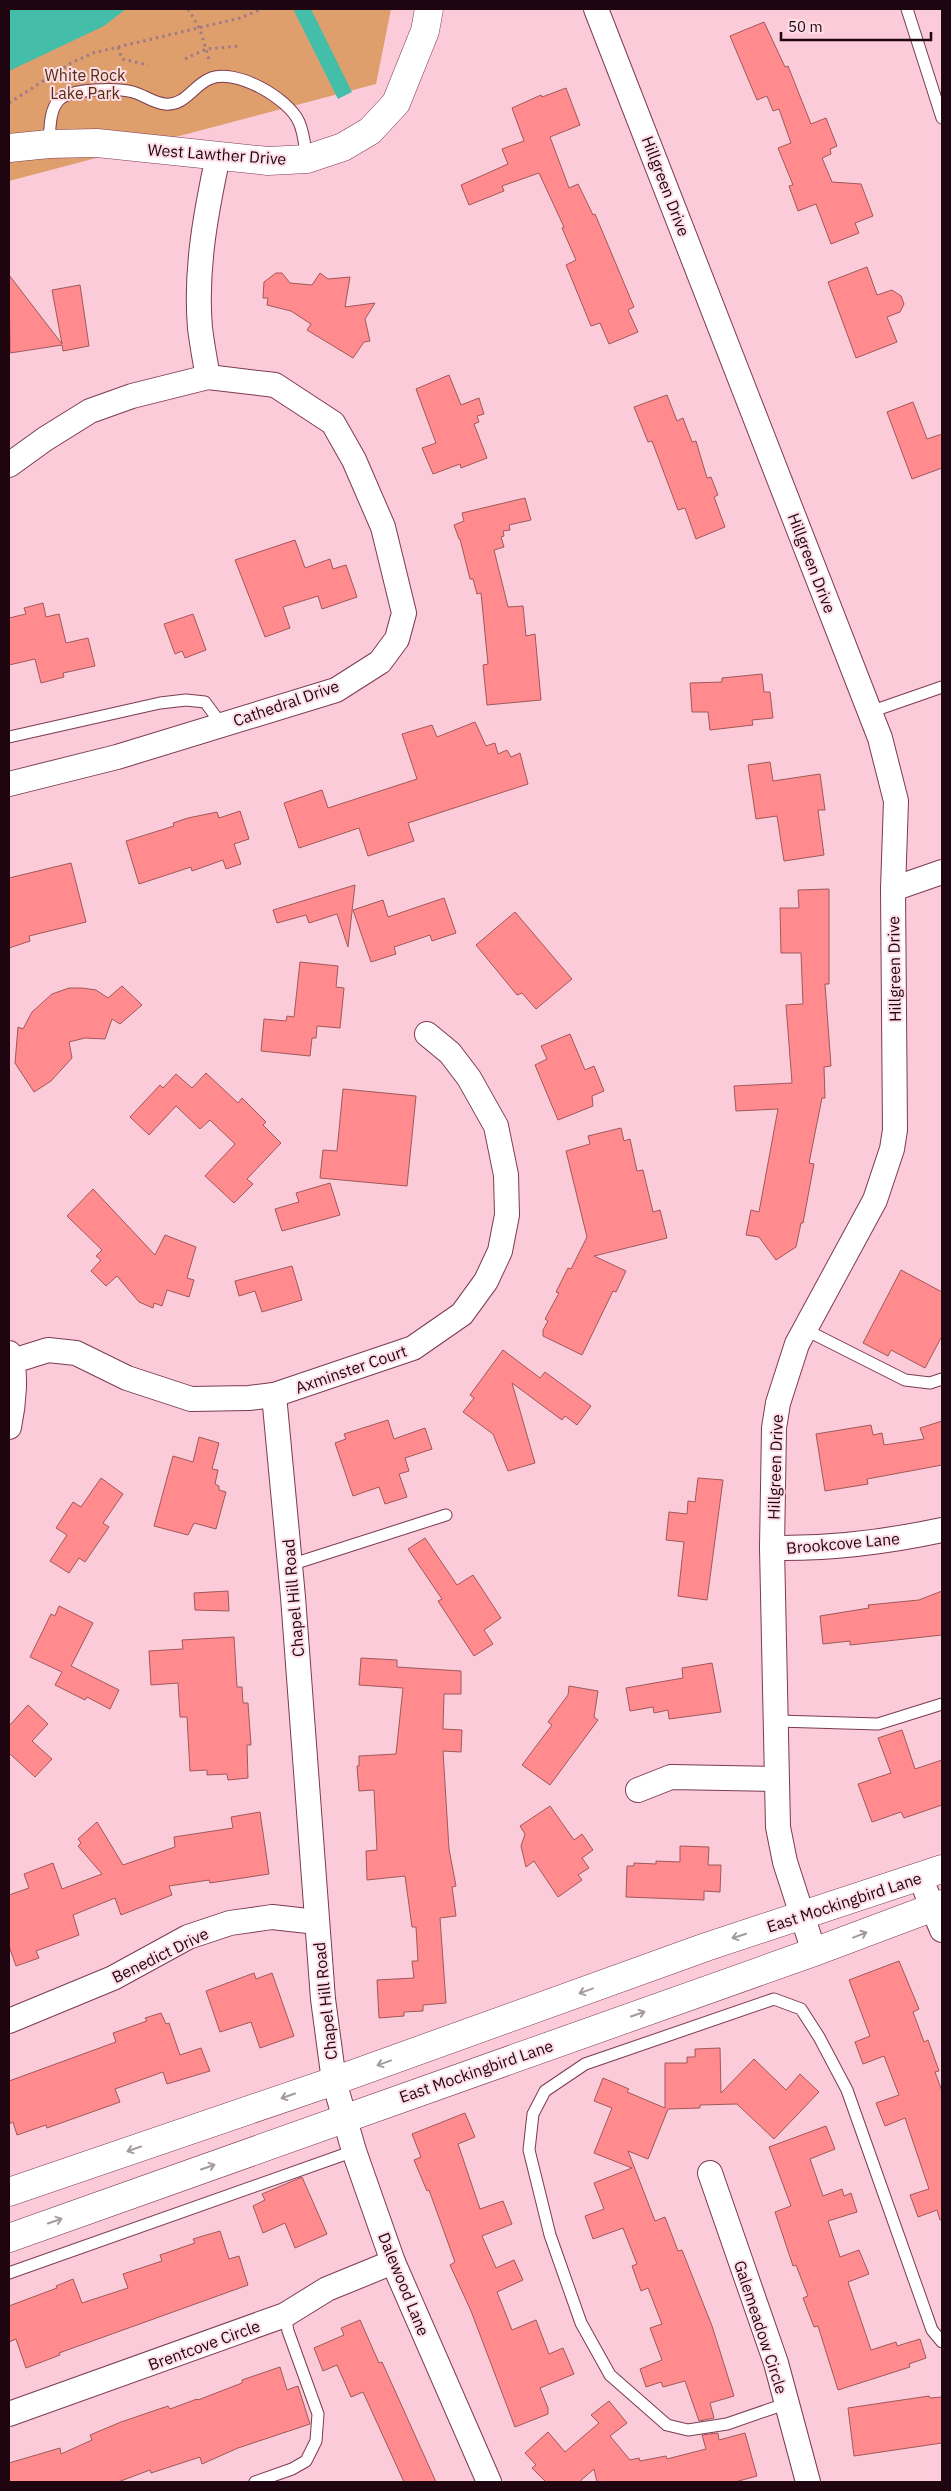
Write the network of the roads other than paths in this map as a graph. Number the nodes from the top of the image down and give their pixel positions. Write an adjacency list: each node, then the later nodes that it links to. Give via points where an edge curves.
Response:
1 (429, 9): 8 (main road, West Lawther Drive, via 425,31 396,103 370,131 343,147)
2 (596, 9): 12 (street, Hillgreen Drive)
3 (907, 9): 4 (lane)
4 (942, 118)
5 (49, 144): 6 (main road, West Lawther Drive); 7 (main road, West Lawther Drive, via 97,143); 8 (lane, via 52,113 59,100 69,95 116,88 164,104 179,103 214,77 252,82 284,103 299,122)
6 (9, 148)
7 (218, 156): 8 (main road, West Lawther Drive, via 268,161); 9 (street, via 205,214 199,272 200,327)
8 (307, 159)
9 (208, 377): 10 (street, via 151,390 90,412); 13 (street, Cathedral Drive, via 275,385 333,423 354,460 382,527 404,613 397,639 380,662 336,690)
10 (9, 465)
11 (942, 687): 12 (lane)
12 (870, 712): 17 (street, Hillgreen Drive, via 896,801)
13 (222, 725): 14 (lane, via 205,702 186,700); 15 (street, Cathedral Drive, via 117,757)
14 (9, 737)
15 (9, 784)
16 (942, 872): 17 (street)
17 (893, 890): 19 (street, Hillgreen Drive, via 895,1130 892,1149 875,1200)
18 (427, 1034): 22 (street, Axminster Court, via 450,1053 469,1078 496,1126 506,1175 508,1215 500,1251 486,1281 462,1314 414,1348)
19 (804, 1329): 21 (lane, via 905,1380 930,1383); 26 (street, Hillgreen Drive, via 778,1403 774,1428)
20 (11, 1357): 22 (street, via 48,1350 76,1353 127,1378 191,1399); 23 (street, via 12,1410)
21 (942, 1378)
22 (274, 1395): 27 (street, Chapel Hill Road)
23 (9, 1427)
24 (446, 1515): 27 (lane)
25 (942, 1530): 26 (street, Brookcove Lane, via 887,1542)
26 (772, 1548): 29 (street, Hillgreen Drive)
27 (290, 1565): 35 (street, Chapel Hill Road)
28 (942, 1704): 29 (lane, via 878,1724)
29 (778, 1721): 30 (street, Hillgreen Drive)
30 (776, 1779): 31 (street, via 671,1777); 34 (street, Hillgreen Drive, via 778,1827)
31 (638, 1790)
32 (931, 1873): 33 (street); 34 (main road, East Mockingbird Lane)
33 (940, 1913): 36 (main road, East Mockingbird Lane, one-way to 33)
34 (802, 1916): 36 (street, Hillgreen Drive); 38 (main road, East Mockingbird Lane, one-way to 38, via 706,1947)
35 (317, 1922): 37 (street, Benedict Drive, via 272,1917 230,1923 188,1937 113,1978); 38 (street, Chapel Hill Road)
36 (814, 1952): 39 (main road, East Mockingbird Lane, one-way to 36)
37 (9, 2022)
38 (334, 2081): 39 (street, Dalewood Lane); 42 (main road, East Mockingbird Lane, one-way to 42)
39 (344, 2118): 40 (street, Dalewood Lane); 43 (main road, East Mockingbird Lane, one-way to 39)
40 (354, 2151): 44 (street, Dalewood Lane); 45 (lane)
41 (710, 2173): 48 (street, Galemeadow Circle, via 776,2364)
42 (9, 2192)
43 (9, 2238)
44 (392, 2262): 46 (street, Brentcove Circle, via 327,2289); 51 (street, Dalewood Lane)
45 (9, 2273)
46 (285, 2315): 49 (street, Brentcove Circle); 50 (lane, via 318,2414 316,2441 306,2461 292,2470)
47 (942, 2342): 48 (lane, via 932,2330 847,2090 801,2009 774,1999 585,2064 545,2090 533,2114 529,2150 550,2235 581,2322 610,2375 667,2425 688,2430 727,2424)
48 (785, 2404): 52 (street, Galemeadow Circle)
49 (9, 2414)
50 (255, 2482)
51 (489, 2482)
52 (808, 2482)

